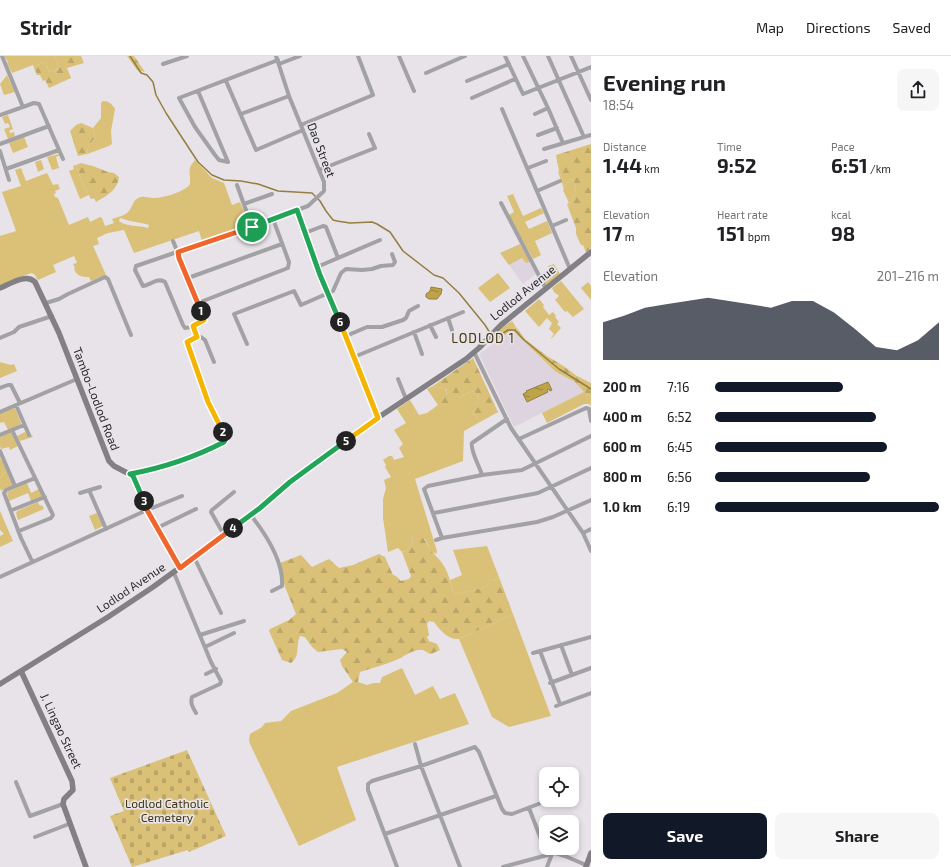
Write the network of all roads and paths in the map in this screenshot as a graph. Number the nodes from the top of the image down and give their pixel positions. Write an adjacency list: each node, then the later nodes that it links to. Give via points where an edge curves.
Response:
1 (2, 56): 27 (street)
2 (186, 56): 12 (street)
3 (300, 56): 11 (street)
4 (358, 56): 33 (street, via 373,95)
5 (399, 56): 23 (street)
6 (465, 56): 16 (street)
7 (505, 56): 13 (street)
8 (523, 56): 21 (street)
9 (548, 56): 19 (street)
10 (571, 56): 15 (street)
11 (278, 60): 18 (street); 24 (street, Dao Street)
12 (163, 64)
13 (509, 64): 17 (street); 20 (street)
14 (591, 67): 15 (street)
15 (579, 72): 19 (street); 26 (street)
16 (426, 73)
17 (515, 79): 21 (street, via 523,94); 25 (street)
18 (226, 80): 22 (street); 30 (street)
19 (559, 80): 21 (street); 40 (street)
20 (467, 81)
21 (539, 88): 28 (street)
22 (198, 91): 22 (street, via 228,162 219,160 215,155 179,98)
23 (414, 91)
24 (289, 96): 30 (street); 33 (street, Dao Street)
25 (472, 98)
26 (591, 100)
27 (23, 107): 32 (street); 34 (street, via 39,104)
28 (548, 108): 31 (street); 35 (street)
29 (502, 109): 48 (street)
30 (241, 114): 36 (street, via 256,150)
31 (535, 114)
32 (0, 115)
33 (300, 125): 36 (street, Dao Street)
34 (49, 126): 42 (street); 43 (street)
35 (557, 128): 39 (street); 41 (street)
36 (303, 130): 50 (street, Dao Street)
37 (369, 134): 50 (street, via 375,148)
38 (591, 134): 40 (street)
39 (538, 135)
40 (584, 137): 41 (street)
41 (563, 143): 44 (street)
42 (0, 144)
43 (59, 150): 46 (street); 49 (street)
44 (544, 150)
45 (0, 151): 49 (street)
46 (63, 159)
47 (546, 161): 48 (street)
48 (528, 168): 54 (street)
49 (6, 169): 51 (street)
50 (319, 170): 58 (street, Dao Street, via 325,187 322,194 310,205)
51 (9, 180)
52 (560, 181): 54 (street)
53 (237, 185): 57 (street)
54 (537, 191): 61 (street)
55 (272, 194): 57 (street)
56 (501, 203): 75 (street)
57 (244, 204): 62 (street)
58 (297, 210): 59 (street, Dao Street); 63 (street)
59 (273, 219): 62 (street, Dao Street); 66 (street)
60 (566, 220): 61 (street)
61 (552, 226): 72 (street)
62 (252, 227): 67 (street, Dao Street)
63 (304, 233): 70 (street, via 326,227); 71 (street)
64 (380, 240): 70 (street)
65 (173, 241): 67 (street)
66 (282, 244): 73 (street); 78 (street, via 289,262 288,268)
67 (178, 252): 73 (street); 84 (street, Dao Street, via 137,266 135,270 143,286 164,280 183,325 187,328)
68 (591, 252): 72 (main road, Lodlod Avenue)
69 (392, 254): 76 (street, via 395,262 391,266 345,270 341,273 335,289)
70 (338, 258): 71 (street)
71 (316, 267): 76 (street)
72 (570, 269): 75 (main road, Lodlod Avenue)
73 (188, 278): 78 (street)
74 (0, 288): 77 (main road, Tambo-Lodlod Road, via 31,278)
75 (546, 289): 93 (main road, Lodlod Avenue, via 494,331)
76 (328, 294): 88 (street); 92 (street, via 301,304 294,291 234,314)
77 (46, 303): 81 (main road, Tambo-Lodlod Road); 87 (street, via 105,277)
78 (198, 303): 84 (street, via 204,319)
79 (418, 306): 88 (street, via 409,311 403,320 382,327 367,327)
80 (463, 312): 82 (street)
81 (52, 316): 91 (street, via 19,327); 97 (main road, Tambo-Lodlod Road)
82 (448, 318): 83 (street); 85 (street)
83 (430, 325): 86 (street); 90 (street)
84 (193, 326): 89 (street)
85 (452, 330)
86 (414, 332): 94 (street); 95 (street)
87 (131, 335)
88 (346, 336): 95 (street)
89 (197, 337): 96 (street, via 204,339); 115 (street, via 187,342 208,402 226,438 224,442 203,453)
90 (436, 337)
91 (0, 338)
92 (247, 344)
93 (474, 352): 100 (main road, Lodlod Avenue); 104 (street)
94 (422, 354)
95 (354, 357): 103 (street)
96 (214, 362)
97 (77, 379): 101 (street); 115 (main road, Tambo-Lodlod Road, via 109,461)
98 (398, 379): 100 (street)
99 (0, 388): 101 (street, via 12,386)
100 (406, 399): 103 (main road, Lodlod Avenue)
101 (18, 404): 102 (street); 106 (street)
102 (0, 412)
103 (378, 418): 132 (main road, Lodlod Avenue)
104 (507, 419): 111 (street); 116 (street, via 471,445)
105 (591, 421): 111 (street, via 589,409 583,408)
106 (24, 425): 107 (street); 109 (street)
107 (12, 430): 108 (street); 117 (street)
108 (0, 435)
109 (29, 435)
110 (591, 436): 113 (street)
111 (519, 440): 113 (street)
112 (0, 451): 118 (street)
113 (536, 464): 116 (street, via 522,470); 120 (street)
114 (591, 468): 120 (street)
115 (130, 474): 129 (main road, Tambo-Lodlod Road, via 140,490)
116 (482, 475): 131 (street, via 424,489)
117 (35, 478): 118 (street); 125 (street)
118 (16, 486): 128 (street, via 4,493)
119 (100, 486): 121 (street)
120 (552, 487): 130 (street); 131 (street, via 538,493)
121 (89, 490): 123 (street); 134 (street)
122 (234, 492): 138 (street, via 211,512)
123 (80, 493)
124 (182, 496): 129 (street)
125 (45, 497): 128 (street); 136 (street, via 53,517)
126 (591, 500): 130 (street)
127 (196, 509): 133 (street)
128 (12, 510): 136 (street)
129 (147, 510): 133 (main road, Tambo-Lodlod Road); 134 (street)
130 (568, 510): 137 (street); 139 (street, via 537,522)
131 (434, 513): 139 (street)
132 (250, 514): 138 (main road, Lodlod Avenue); 147 (street, via 269,540 282,574 282,586)
133 (157, 528): 144 (main road, Tambo-Lodlod Road)
134 (106, 529): 143 (street)
135 (591, 529): 137 (street)
136 (19, 531): 143 (street)
137 (583, 533): 141 (street)
138 (224, 535): 142 (main road, Lodlod Avenue)
139 (442, 538): 140 (street)
140 (436, 540)
141 (591, 551)
142 (194, 557): 144 (main road, Lodlod Avenue); 148 (street)
143 (32, 561): 146 (street)
144 (180, 568): 145 (main road, Lodlod Avenue)
145 (174, 573): 151 (street); 159 (main road, Lodlod Avenue)
146 (0, 577)
147 (272, 591)
148 (221, 613)
149 (244, 621): 151 (street)
150 (234, 634): 154 (street)
151 (200, 635): 154 (street)
152 (591, 637): 153 (street)
153 (561, 645): 155 (street); 161 (street)
154 (205, 647): 158 (street)
155 (540, 651): 156 (street); 162 (street)
156 (533, 653)
157 (591, 668): 161 (street)
158 (216, 670): 160 (street); 165 (street, via 221,680 220,684 192,697 192,707)
159 (21, 671): 163 (main road, Lodlod Avenue); 170 (main road, J. Lingao Street, via 72,781 72,790)
160 (206, 674)
161 (572, 676): 162 (street)
162 (550, 683): 164 (street, via 558,705)
163 (0, 684)
164 (591, 693)
165 (196, 714)
166 (415, 744): 167 (street)
167 (421, 766): 169 (street, via 475,747 481,754); 173 (street); 175 (street, via 368,784)
168 (16, 782): 170 (street, via 30,816)
169 (496, 796): 172 (street, via 502,810 507,814); 173 (street)
170 (63, 804): 174 (main road)
171 (539, 804): 172 (street)
172 (528, 808): 176 (street)
173 (440, 815): 175 (street); 185 (street)
174 (69, 824): 177 (street); 183 (main road)
175 (385, 834): 184 (street)
176 (539, 835)
177 (35, 837)
178 (547, 855): 186 (street)
179 (552, 855): 187 (street)
180 (562, 855): 182 (street)
181 (590, 856): 182 (main road)
182 (586, 866)
183 (86, 867)
184 (397, 867)
185 (460, 867)
186 (503, 867)
187 (547, 867)

